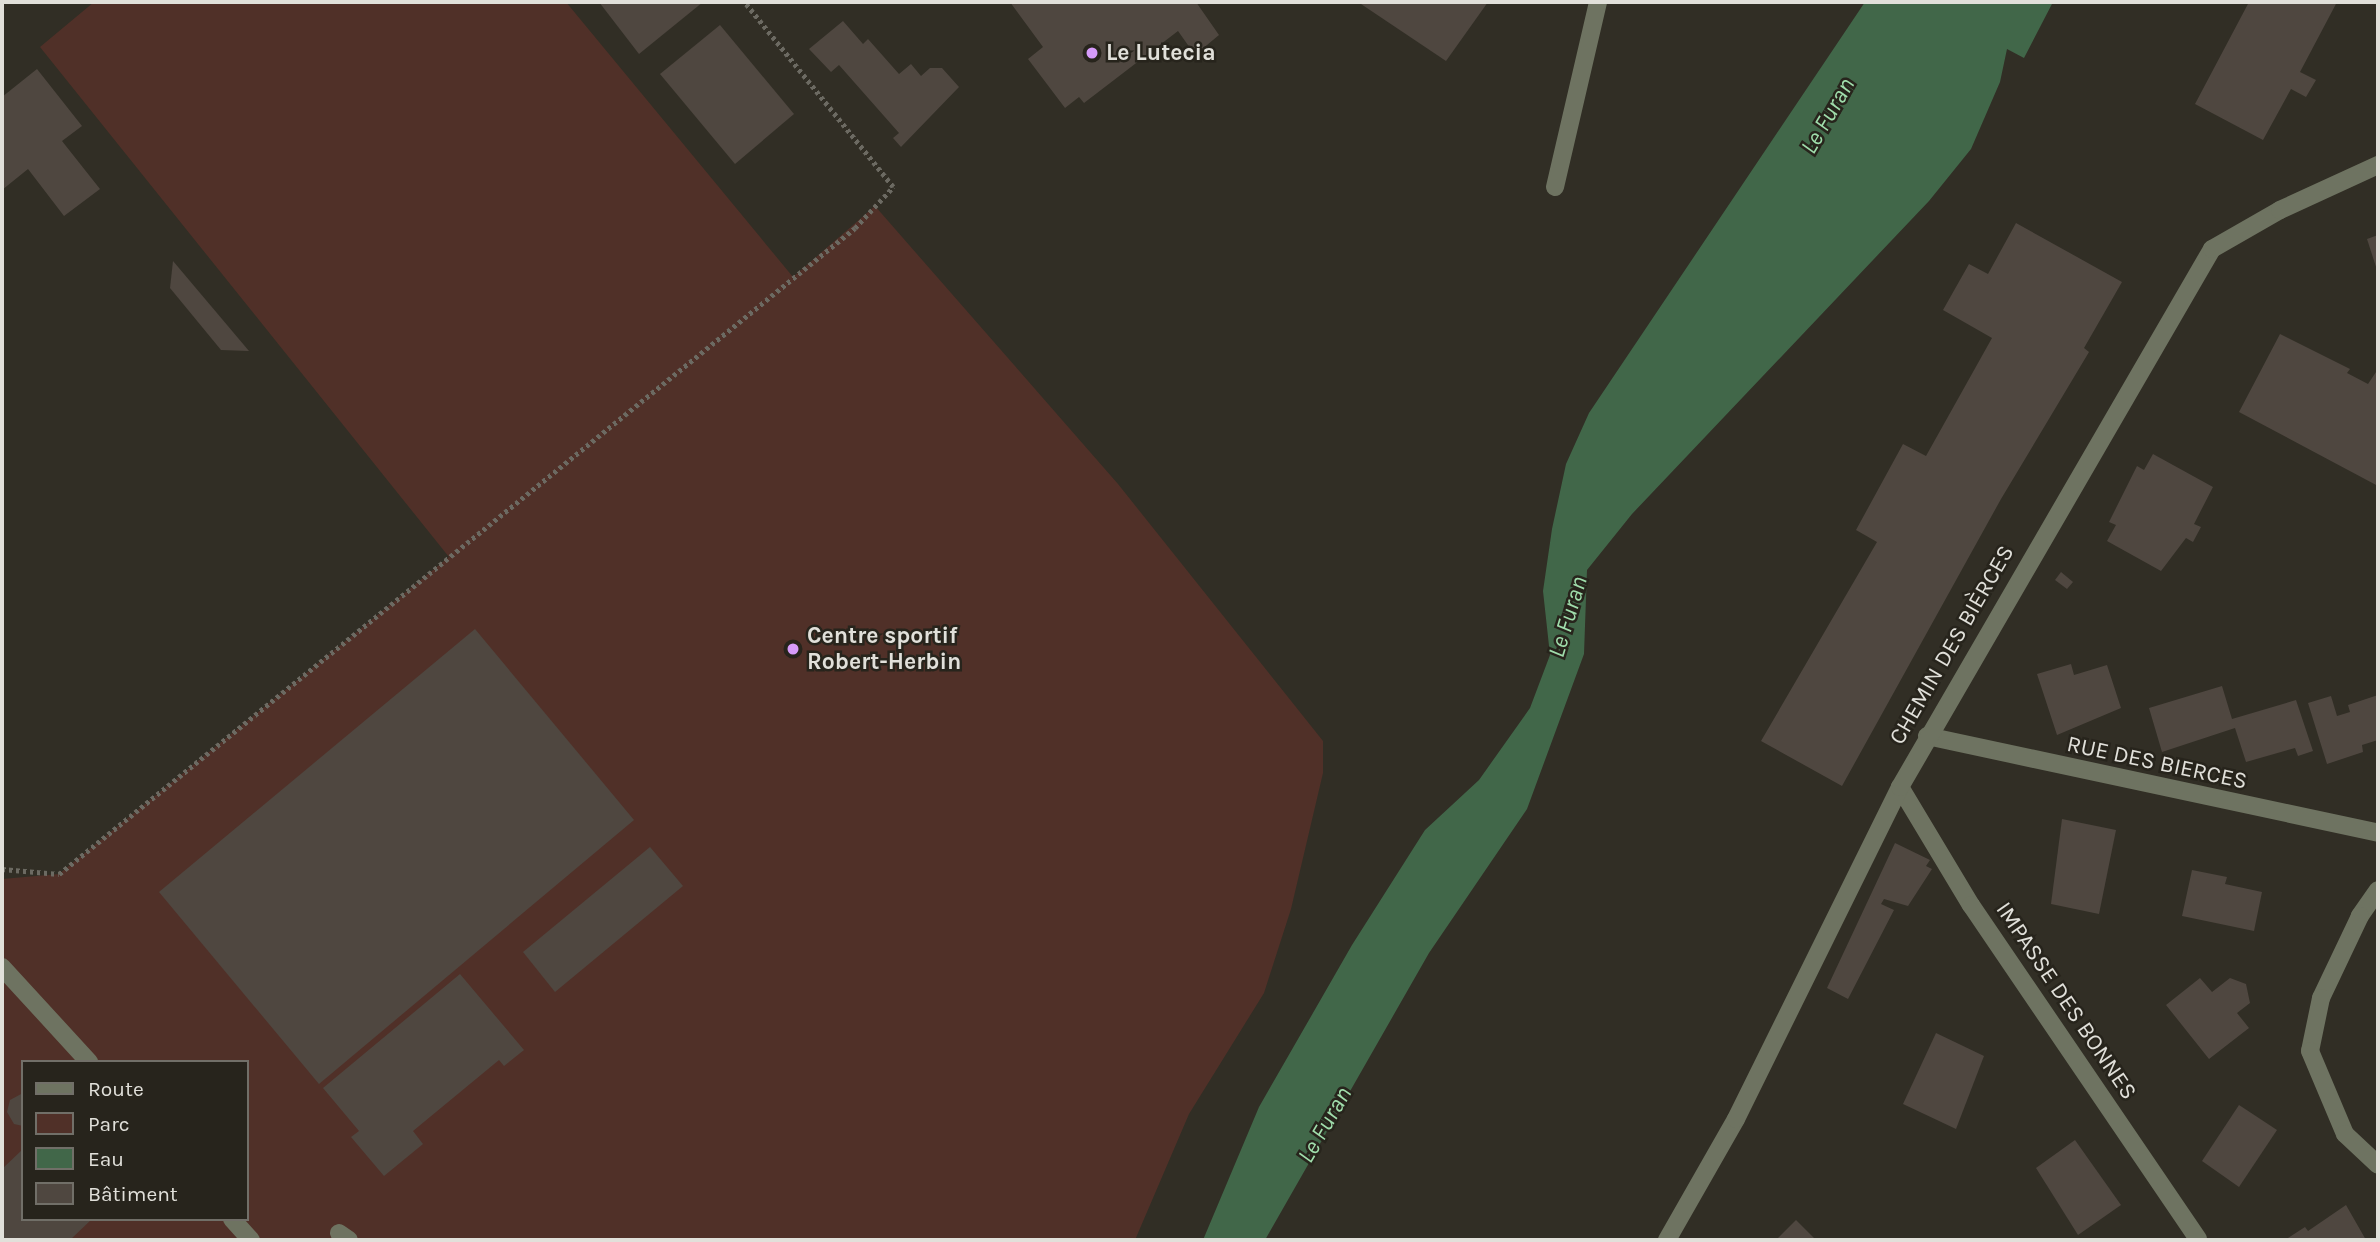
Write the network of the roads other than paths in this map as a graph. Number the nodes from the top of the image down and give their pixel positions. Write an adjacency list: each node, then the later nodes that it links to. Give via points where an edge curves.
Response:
1 (1598, 2): 3 (street)
2 (2378, 165): 4 (street, CHEMIN DES BIÈRCES, via 2280,210 2212,250)
3 (1555, 187)
4 (1927, 736): 5 (street, CHEMIN DES BIÈRCES); 6 (street, RUE DES BIERCES)
5 (1899, 786): 12 (street, IMPASSE DES BONNES, via 1971,905); 14 (street, CHEMIN DES BIÈRCES, via 1736,1119)
6 (2378, 833)
7 (2378, 890): 10 (street, via 2360,916 2321,998 2309,1051 2345,1134)
8 (2, 967): 9 (street)
9 (87, 1060)
10 (2378, 1164)
11 (235, 1221): 13 (street)
12 (2198, 1239)
13 (251, 1240)
14 (1667, 1240)

